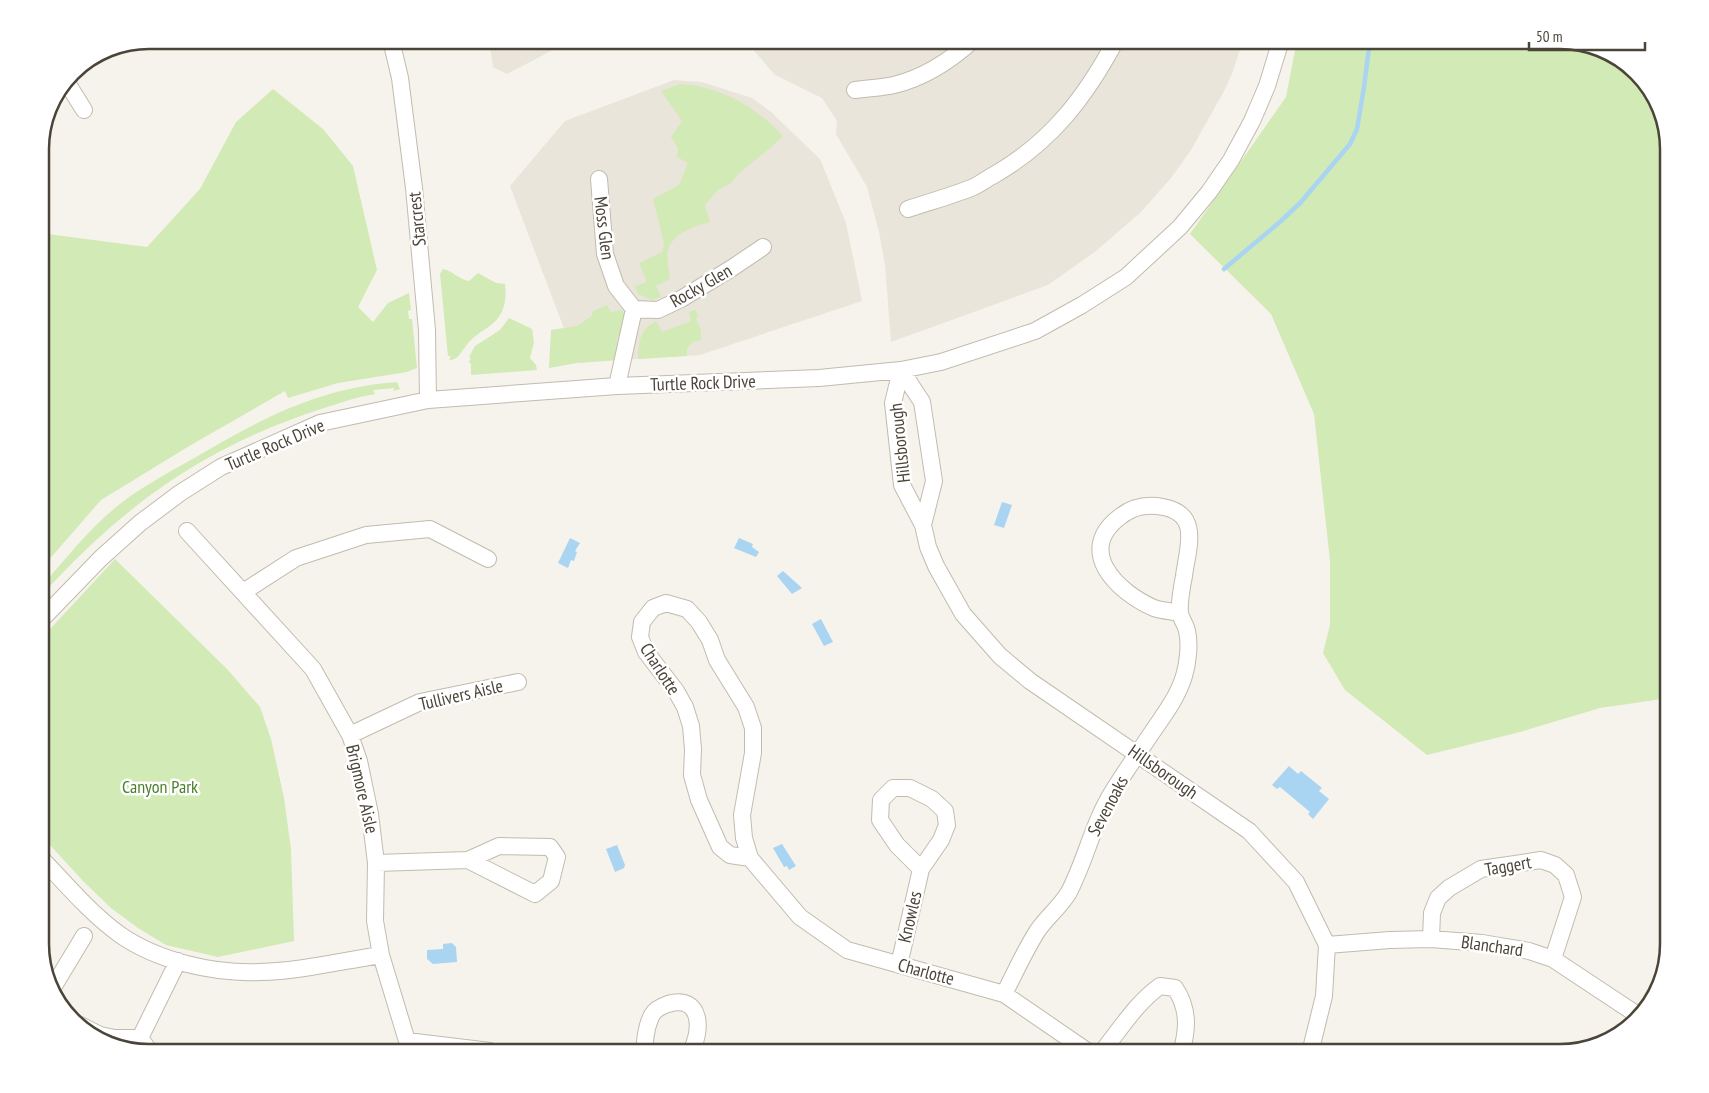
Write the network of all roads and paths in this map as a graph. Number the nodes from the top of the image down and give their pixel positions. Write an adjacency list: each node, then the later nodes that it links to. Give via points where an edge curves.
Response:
1 (393, 49): 14 (street, Starcrest, via 400,78 418,225 427,330)
2 (962, 49): 6 (street, via 924,74 894,85)
3 (1111, 49): 9 (street, via 1079,101 1052,132 1014,163 971,188)
4 (1278, 49): 12 (street, Turtle Rock Drive, via 1267,86 1231,160 1180,227 1126,276 1034,331 941,362)
5 (70, 87): 7 (street)
6 (855, 90)
7 (84, 110)
8 (599, 179): 11 (street, Moss Glen, via 605,254 616,286)
9 (908, 209)
10 (763, 246): 11 (street, Rocky Glen, via 681,299 658,310)
11 (634, 309): 13 (street)
12 (901, 370): 13 (street, Turtle Rock Drive, via 819,378); 15 (street, Hillsborough, via 893,403 902,485); 15 (street, Hillsborough, via 922,402 934,481)
13 (617, 386): 14 (street, Turtle Rock Drive)
14 (428, 400): 19 (street, Turtle Rock Drive, via 320,423 221,467 140,523)
15 (923, 525): 23 (street, Hillsborough, via 936,566 963,614 1000,656 1030,681)
16 (187, 531): 18 (street, Brigmore Aisle)
17 (488, 559): 18 (street, via 430,529 366,535 296,558)
18 (243, 592): 22 (street, Brigmore Aisle, via 313,669)
19 (49, 613)
20 (1180, 613): 20 (street, Sevenoaks, via 1148,604 1118,586 1105,569 1099,550 1105,531 1126,512 1140,506 1156,505 1169,508 1188,524 1190,534); 23 (street, Sevenoaks, via 1187,631 1185,675 1175,699)
21 (518, 682): 22 (street, Tullivers Aisle, via 420,702)
22 (350, 735): 26 (street, Brigmore Aisle, via 370,814)
23 (1138, 754): 31 (street, Hillsborough, via 1249,831 1296,882); 37 (street, Sevenoaks, via 1101,812 1068,894 1038,931)
24 (750, 858): 24 (street, Charlotte, via 742,815 753,753 753,728 746,707 717,660 710,640 687,609 666,604 653,608 642,622 640,637 646,652 685,707 691,726 692,775 699,800 720,848 730,855); 35 (street, Charlotte, via 800,917 846,950)
25 (468, 860): 25 (street, via 499,846 550,847 557,857 551,881 535,894); 26 (street)
26 (376, 863): 32 (street, Brigmore Aisle, via 375,921)
27 (49, 866): 34 (street, via 93,912 120,934 147,950)
28 (921, 869): 28 (street, Knowles, via 941,840 947,825 945,811 932,799 910,788 894,788 880,800 880,820 897,845); 35 (street, Knowles)
29 (84, 936): 36 (street)
30 (1431, 939): 31 (street, Blanchard); 33 (street, Blanchard, via 1505,946); 33 (street, Taggert, via 1432,914 1438,898 1450,888 1481,869 1541,860 1556,865 1566,876 1573,897)
31 (1327, 945): 48 (street, Hillsborough, via 1324,996)
32 (381, 955): 34 (street, via 259,972 214,969); 42 (street, Brigmore Aisle)
33 (1553, 959): 38 (street, Blanchard)
34 (178, 961): 40 (street)
35 (899, 964): 37 (street, Charlotte)
36 (54, 976)
37 (1004, 994): 45 (street, Charlotte)
38 (1633, 1013)
39 (110, 1037): 40 (street)
40 (140, 1038): 41 (street)
41 (144, 1044)
42 (406, 1044)
43 (645, 1044): 44 (street, via 652,1013 675,1002 688,1004 696,1012 699,1024)
44 (694, 1044)
45 (1077, 1044)
46 (1108, 1044): 47 (street, via 1147,995 1160,986 1175,988 1183,1000 1186,1025)
47 (1183, 1044)
48 (1312, 1044)

